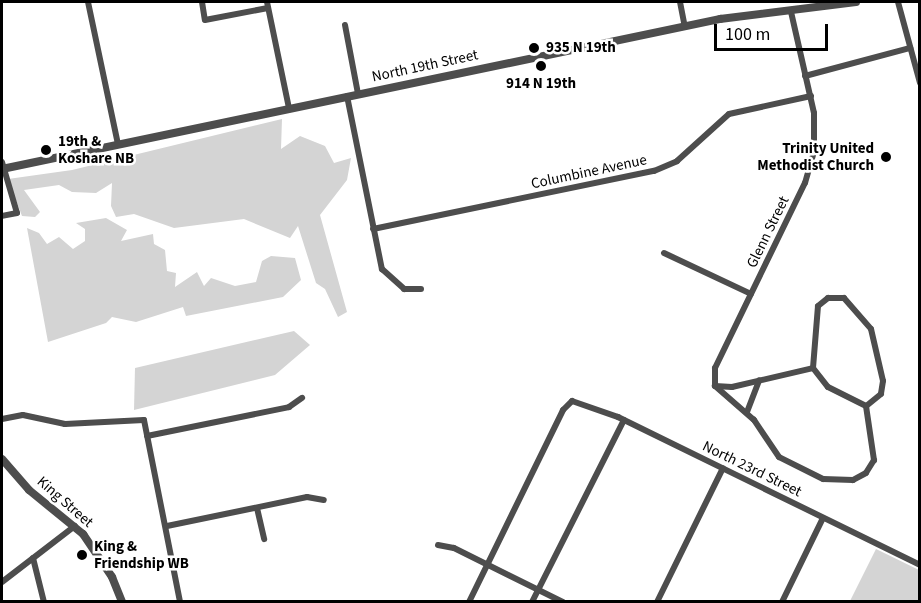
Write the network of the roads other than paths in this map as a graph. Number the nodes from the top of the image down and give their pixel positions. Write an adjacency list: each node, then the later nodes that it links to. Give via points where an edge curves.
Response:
1 (88, 2): 17 (street)
2 (202, 2): 6 (street, via 205,20)
3 (680, 2): 9 (street)
4 (856, 2): 7 (street, North 19th Street)
5 (898, 2): 10 (street)
6 (268, 4): 16 (street)
7 (791, 12): 9 (street, North 19th Street); 11 (street, Glenn Street)
8 (345, 25): 13 (street)
9 (685, 27): 13 (street, North 19th Street)
10 (910, 48): 11 (street); 12 (street)
11 (805, 76): 15 (street, Glenn Street)
12 (920, 83)
13 (358, 94): 14 (street, North 19th Street)
14 (347, 96): 16 (street, North 19th Street); 20 (street)
15 (810, 96): 20 (street, Columbine Avenue, via 729,114 663,168); 23 (street, Glenn Street, via 816,132 812,162)
16 (289, 108): 17 (street, North 19th Street)
17 (118, 144): 18 (street, North 19th Street)
18 (2, 166): 19 (street, via 17,213)
19 (2, 216)
20 (373, 229): 22 (street, via 386,276 404,289)
21 (664, 253): 23 (street)
22 (421, 289)
23 (751, 294): 26 (street, Glenn Street, via 715,368)
24 (813, 368): 25 (street); 28 (street, via 828,387); 28 (street, via 813,330 818,306 828,298 844,298 867,322 878,359 882,390)
25 (759, 380): 26 (street); 29 (street)
26 (715, 386): 29 (street)
27 (302, 398): 32 (street, via 290,407)
28 (866, 406): 29 (street, via 873,465 861,477 842,482 824,479 779,457)
29 (747, 412)
30 (2, 419): 32 (street, via 32,415 73,424 144,420)
31 (624, 420): 34 (street, North 23rd Street); 43 (street, North 23rd Street, via 572,401 562,410); 46 (street)
32 (147, 436): 39 (street)
33 (2, 459): 38 (street, King Street, via 29,490)
34 (723, 468): 37 (street, North 23rd Street); 53 (street)
35 (324, 500): 36 (street, via 307,497)
36 (257, 508): 39 (street); 40 (street)
37 (823, 518): 44 (street, North 23rd Street); 54 (street)
38 (75, 526): 42 (street); 48 (street, King Street, via 104,562)
39 (167, 526): 49 (street)
40 (264, 538)
41 (438, 546): 43 (street)
42 (33, 558): 45 (street); 47 (street)
43 (487, 563): 46 (street); 50 (street)
44 (920, 565)
45 (2, 582)
46 (539, 590): 51 (street); 52 (street)
47 (44, 602)
48 (122, 602)
49 (180, 602)
50 (469, 602)
51 (532, 602)
52 (563, 602)
53 (657, 602)
54 (782, 602)

